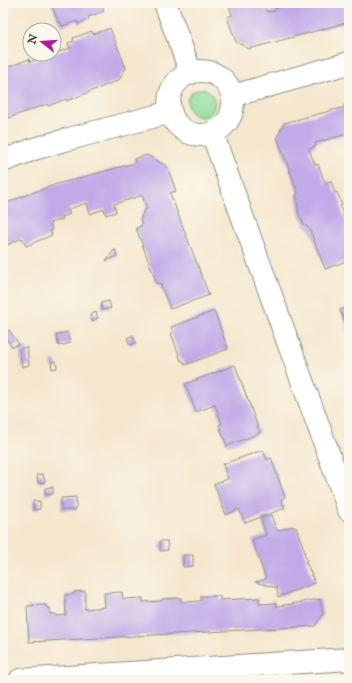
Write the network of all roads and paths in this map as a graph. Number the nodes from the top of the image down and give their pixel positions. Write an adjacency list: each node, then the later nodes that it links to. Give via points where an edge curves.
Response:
1 (165, 3): 3 (street)
2 (349, 63): 4 (street)
3 (191, 73): 4 (street, via 206,71 215,74 226,83); 5 (street, via 174,87 170,96)
4 (232, 96): 6 (street, via 231,115 224,125)
5 (171, 112): 6 (street, via 177,123 188,132 201,135); 7 (street, via 34,149)
6 (212, 132): 8 (street)
7 (3, 161)
8 (349, 510)
9 (349, 659): 10 (street)
10 (20, 680)

